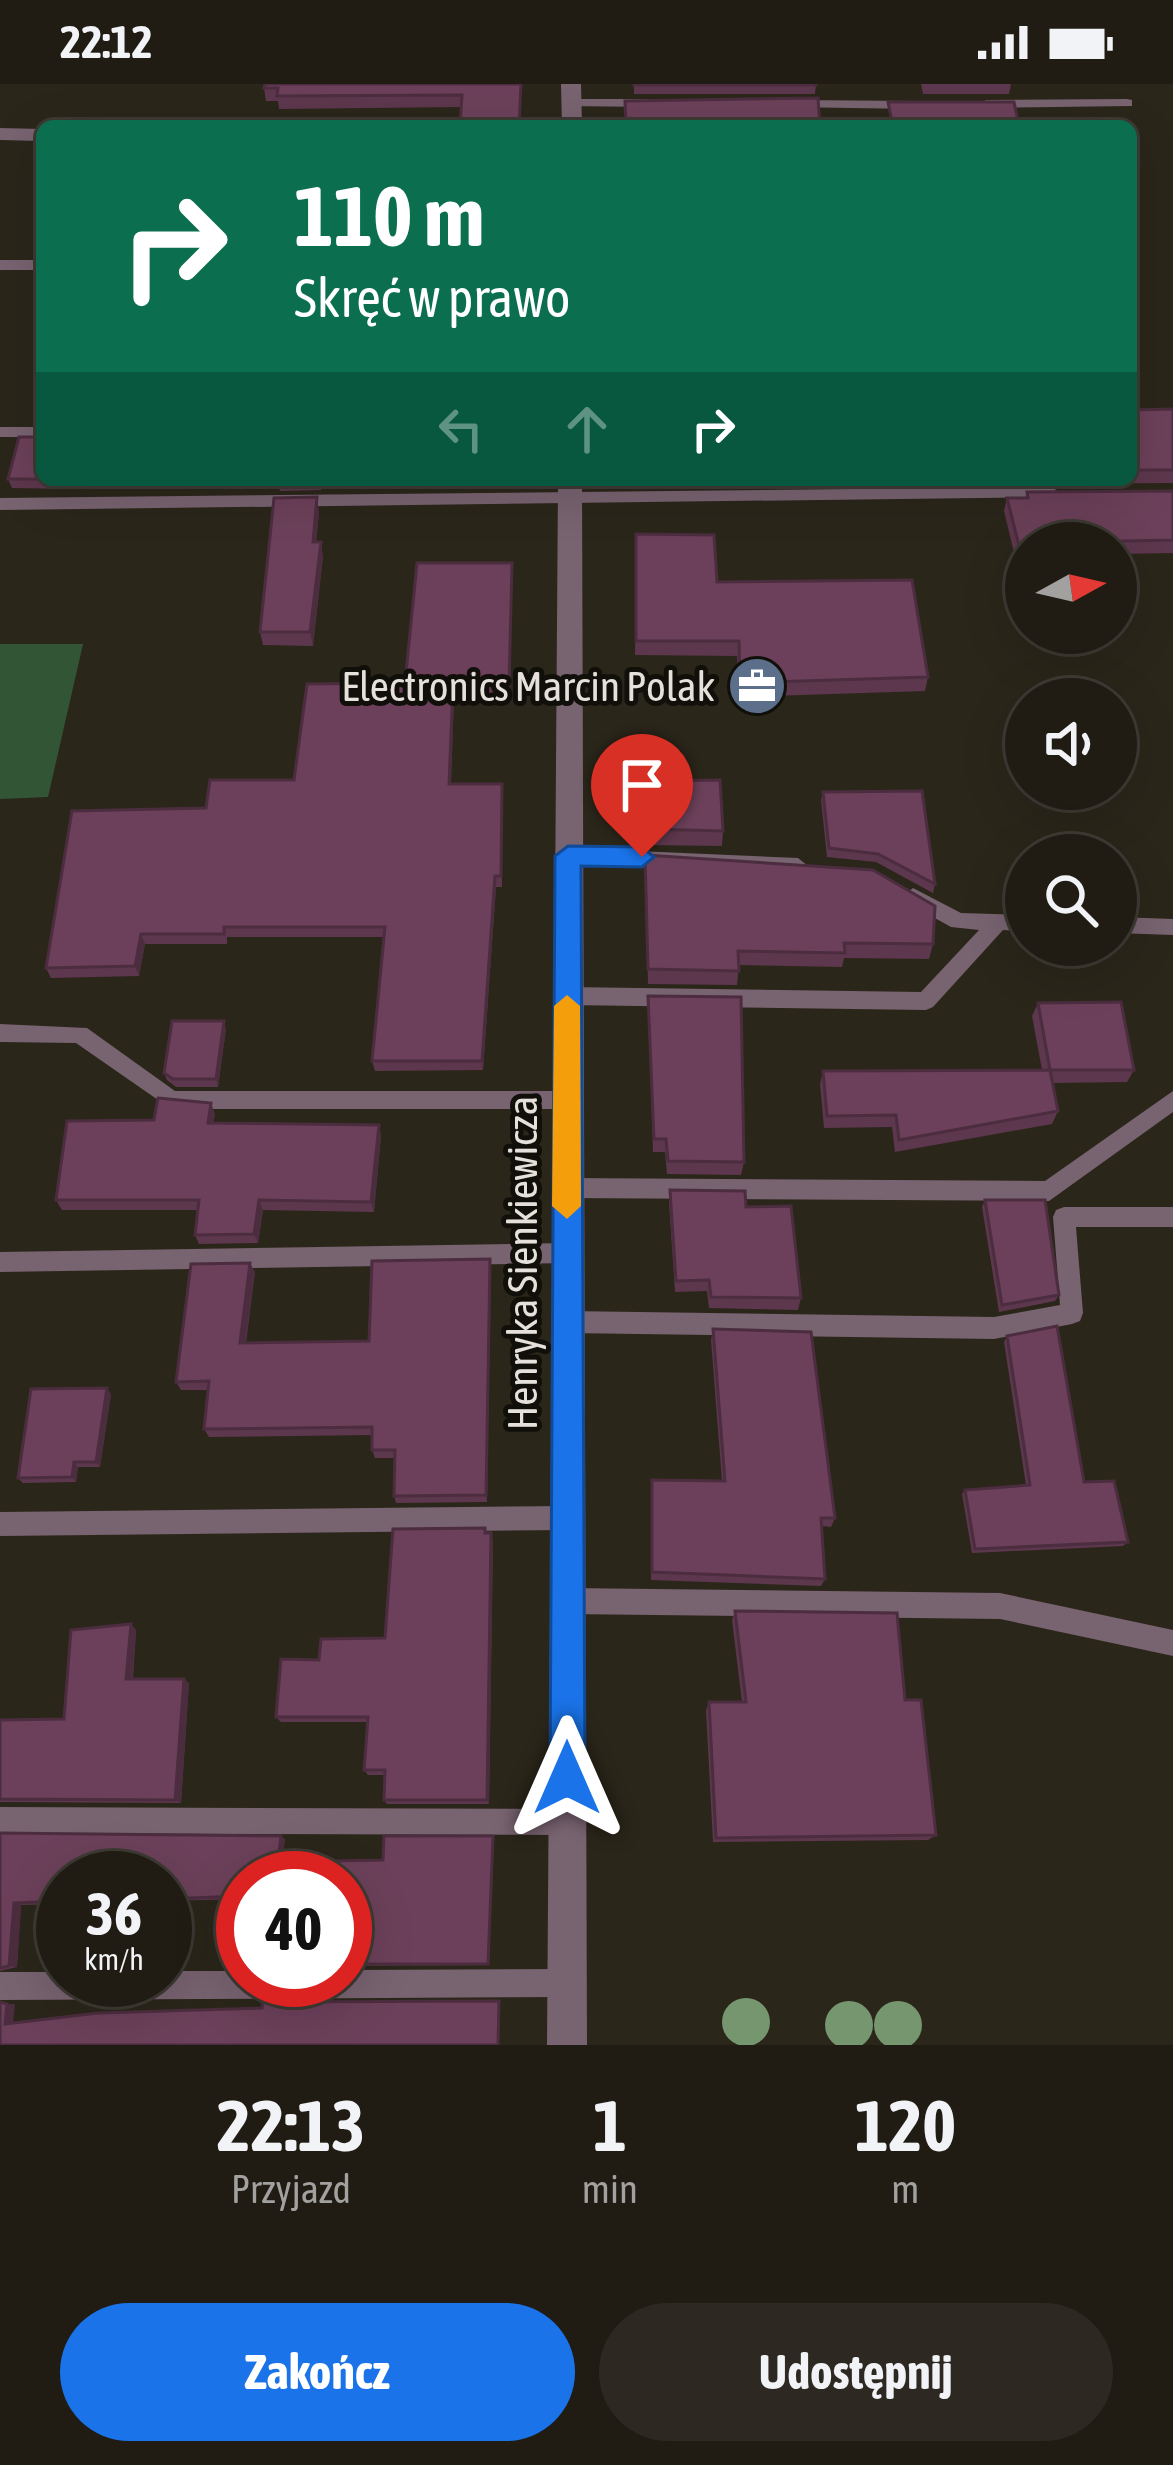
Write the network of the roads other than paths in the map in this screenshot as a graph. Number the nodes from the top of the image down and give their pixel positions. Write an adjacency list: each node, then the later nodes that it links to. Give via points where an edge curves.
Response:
1 (572, 93): 2 (lane)
2 (659, 103)
3 (770, 104): 6 (lane)
4 (971, 104): 5 (lane)
5 (1127, 104)
6 (926, 105)
7 (0, 134): 8 (street)
8 (36, 135)
9 (0, 265): 10 (lane)
10 (36, 265)
11 (0, 432): 12 (lane)
12 (36, 432)
13 (570, 489): 14 (lane); 15 (lane); 16 (street, Henryka Sienkiewicza)
14 (1081, 493)
15 (0, 504)
16 (568, 856): 17 (lane); 23 (street, Henryka Sienkiewicza)
17 (811, 867)
18 (891, 883): 19 (lane, via 958,921)
19 (998, 922): 20 (lane); 23 (lane, via 926,1001)
20 (1005, 922)
21 (1137, 926): 22 (lane)
22 (1173, 927)
23 (567, 996): 25 (street, Henryka Sienkiewicza)
24 (0, 1033): 25 (lane, via 80,1034 171,1100)
25 (566, 1100): 27 (street, Henryka Sienkiewicza)
26 (1173, 1100): 27 (lane, via 1049,1191)
27 (566, 1188): 29 (street, Henryka Sienkiewicza)
28 (1173, 1217): 31 (lane, via 1064,1217 1072,1313 994,1328)
29 (567, 1253): 30 (lane); 31 (street, Henryka Sienkiewicza)
30 (0, 1262)
31 (567, 1322): 32 (street, Henryka Sienkiewicza)
32 (567, 1518): 33 (lane); 34 (street, Henryka Sienkiewicza)
33 (0, 1524)
34 (567, 1601): 35 (lane, via 1000,1606); 37 (street, Henryka Sienkiewicza)
35 (1173, 1643)
36 (0, 1820): 37 (lane)
37 (567, 1822): 38 (street, Henryka Sienkiewicza)
38 (567, 1983): 39 (lane); 40 (street, Henryka Sienkiewicza)
39 (0, 1986)
40 (567, 2045)

